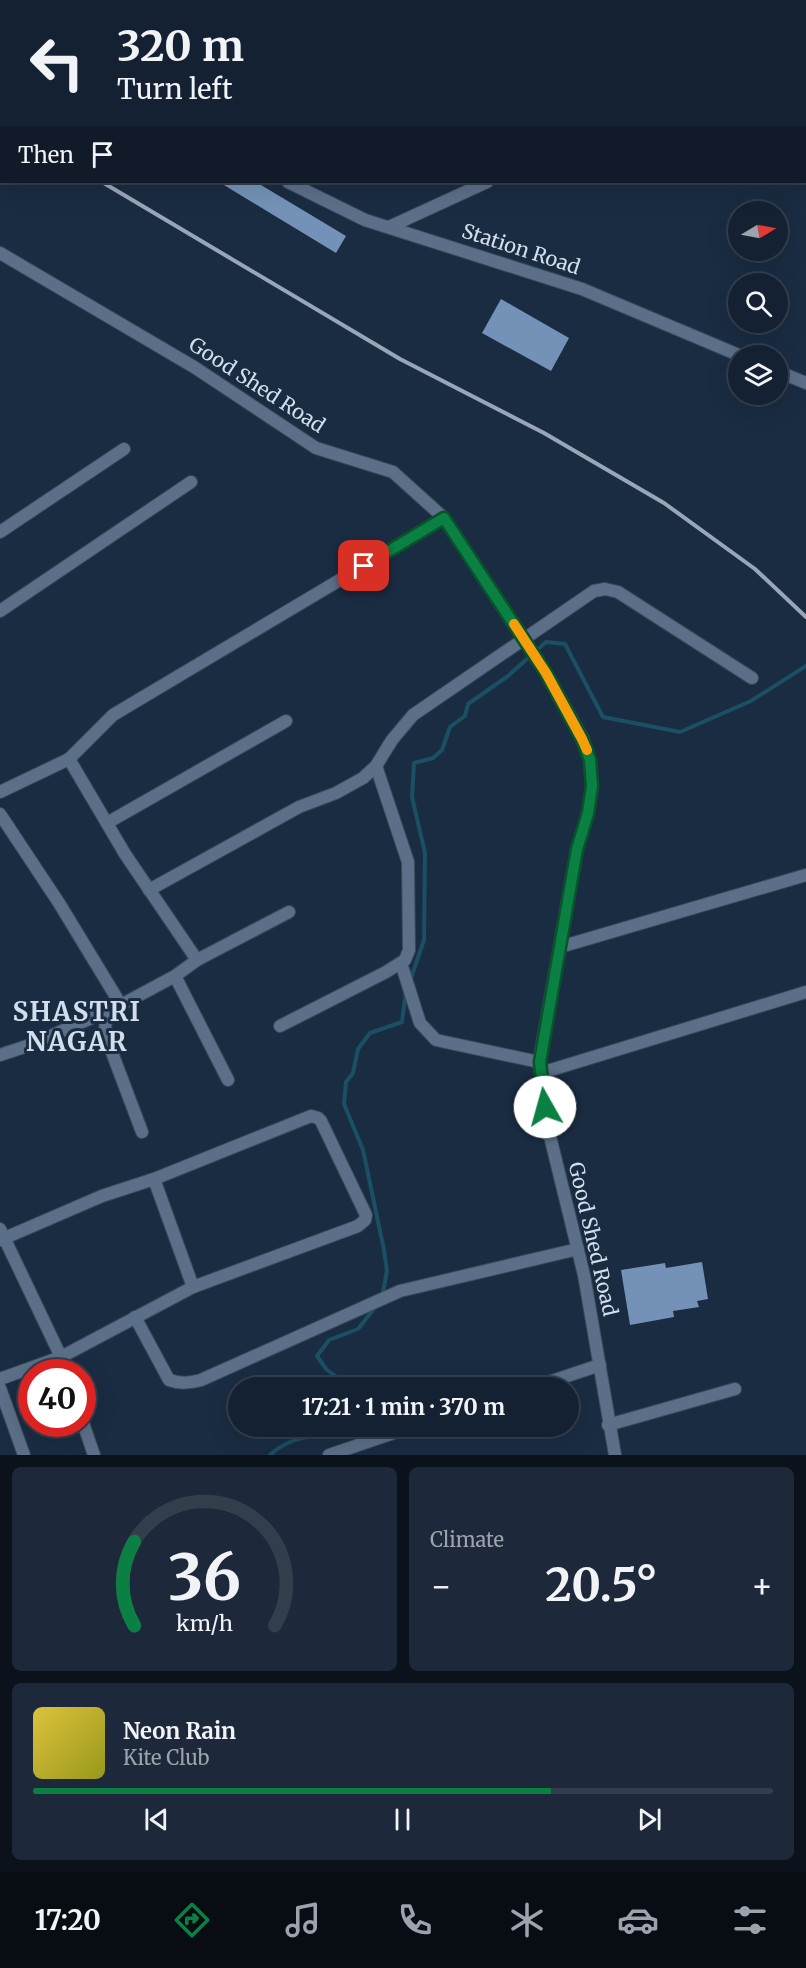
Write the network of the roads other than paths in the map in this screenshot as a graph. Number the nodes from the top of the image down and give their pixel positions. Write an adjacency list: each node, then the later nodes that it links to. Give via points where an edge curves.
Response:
1 (290, 183): 3 (street, Station Road, via 365,220)
2 (485, 183): 3 (street)
3 (389, 227): 5 (street, Station Road, via 582,289)
4 (0, 253): 10 (street, Good Shed Road, via 194,367 316,448 393,472)
5 (728, 351)
6 (788, 376): 7 (street)
7 (806, 383)
8 (124, 449): 11 (street)
9 (191, 482): 12 (street)
10 (444, 518): 13 (street, Good Shed Road); 16 (street, via 113,715)
11 (0, 532)
12 (0, 611)
13 (527, 644): 14 (street, via 589,594 605,589 618,592); 17 (street, via 413,715); 24 (street, Good Shed Road, via 590,760 588,813 577,849)
14 (752, 678)
15 (286, 721): 20 (street)
16 (69, 759): 18 (street); 20 (street)
17 (376, 766): 22 (street, via 345,788 299,807); 26 (street, via 408,862 411,943)
18 (0, 792)
19 (0, 814): 29 (street)
20 (107, 823): 22 (street)
21 (806, 874): 24 (street)
22 (149, 890): 25 (street)
23 (289, 912): 25 (street)
24 (560, 947): 33 (street, Good Shed Road)
25 (197, 960): 27 (street)
26 (401, 963): 31 (street); 33 (street, via 420,1023 436,1040)
27 (175, 976): 29 (street); 34 (street)
28 (806, 992): 33 (street)
29 (121, 1005): 30 (street)
30 (106, 1012): 32 (street); 35 (street, via 105,1034)
31 (280, 1026)
32 (0, 1055)
33 (540, 1067): 38 (street, Good Shed Road, via 547,1124)
34 (228, 1080)
35 (142, 1132)
36 (154, 1179): 37 (street); 39 (street); 39 (street, via 315,1117 321,1121 365,1210 365,1220 358,1226)
37 (1, 1236): 41 (street)
38 (578, 1249): 40 (street, via 400,1291 190,1383 169,1380); 42 (street, Good Shed Road)
39 (193, 1287): 40 (street)
40 (135, 1317): 41 (street)
41 (61, 1357): 44 (street)
42 (600, 1365): 43 (street); 47 (street, Good Shed Road)
43 (564, 1377)
44 (0, 1379)
45 (0, 1388): 50 (street)
46 (735, 1389): 47 (street)
47 (608, 1425): 53 (street, Good Shed Road)
48 (88, 1437): 51 (street)
49 (382, 1437): 52 (street)
50 (24, 1455)
51 (94, 1455)
52 (329, 1455)
53 (615, 1455)

